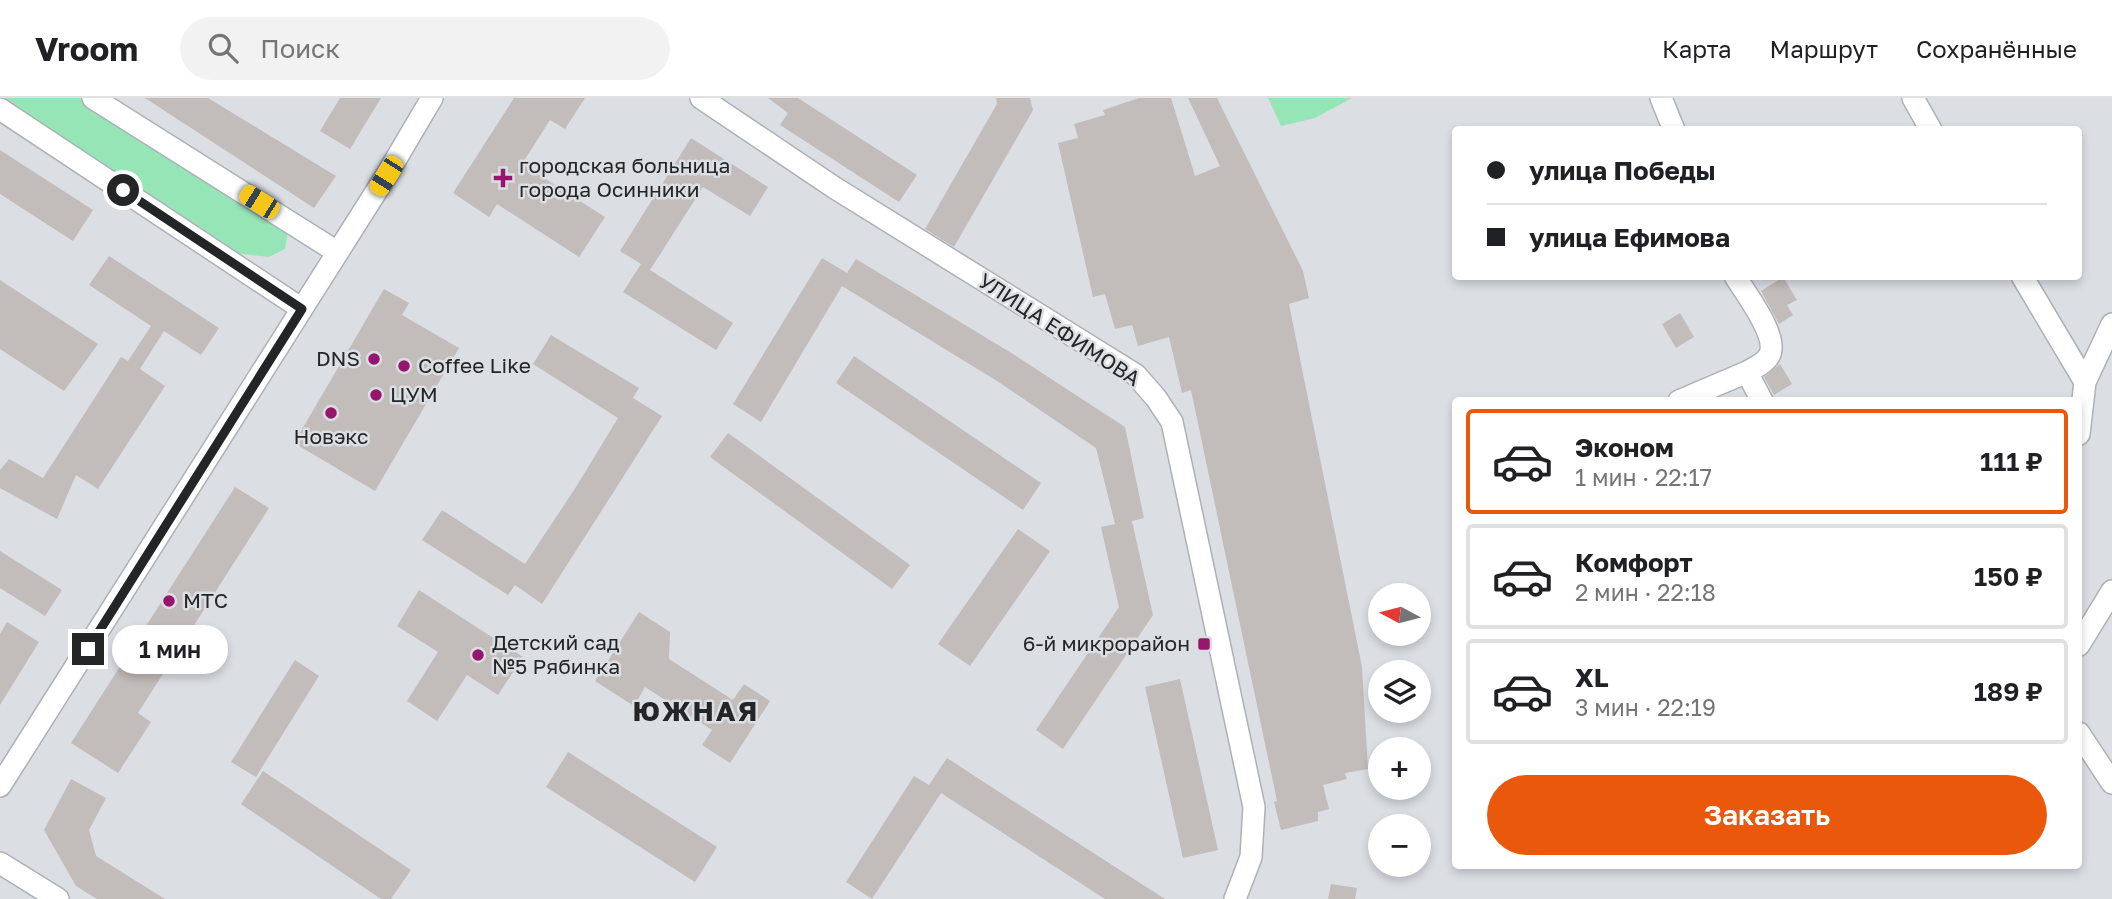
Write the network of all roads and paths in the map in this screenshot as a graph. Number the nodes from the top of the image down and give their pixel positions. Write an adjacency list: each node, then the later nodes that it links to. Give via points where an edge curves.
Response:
1 (93, 98): 9 (street)
2 (432, 98): 9 (street)
3 (701, 98): 26 (street, УЛИЦА ЕФИМОВА, via 835,188 1136,375 1172,422 1254,807 1251,857)
4 (1661, 98): 7 (street)
5 (1913, 98): 8 (street)
6 (0, 109): 12 (street)
7 (1672, 126)
8 (1929, 126)
9 (337, 252): 12 (street)
10 (1738, 280): 14 (street, via 1765,324 1772,348 1769,358)
11 (2024, 280): 15 (street)
12 (302, 309): 23 (street)
13 (2112, 324): 15 (street)
14 (1747, 372): 16 (street); 17 (street)
15 (2085, 382): 18 (street)
16 (1688, 397)
17 (1760, 397)
18 (2082, 408)
19 (2112, 591): 20 (street)
20 (2082, 640)
21 (2082, 737): 22 (street)
22 (2112, 783)
23 (0, 786)
24 (0, 863): 25 (street)
25 (58, 899)
26 (1235, 899)

